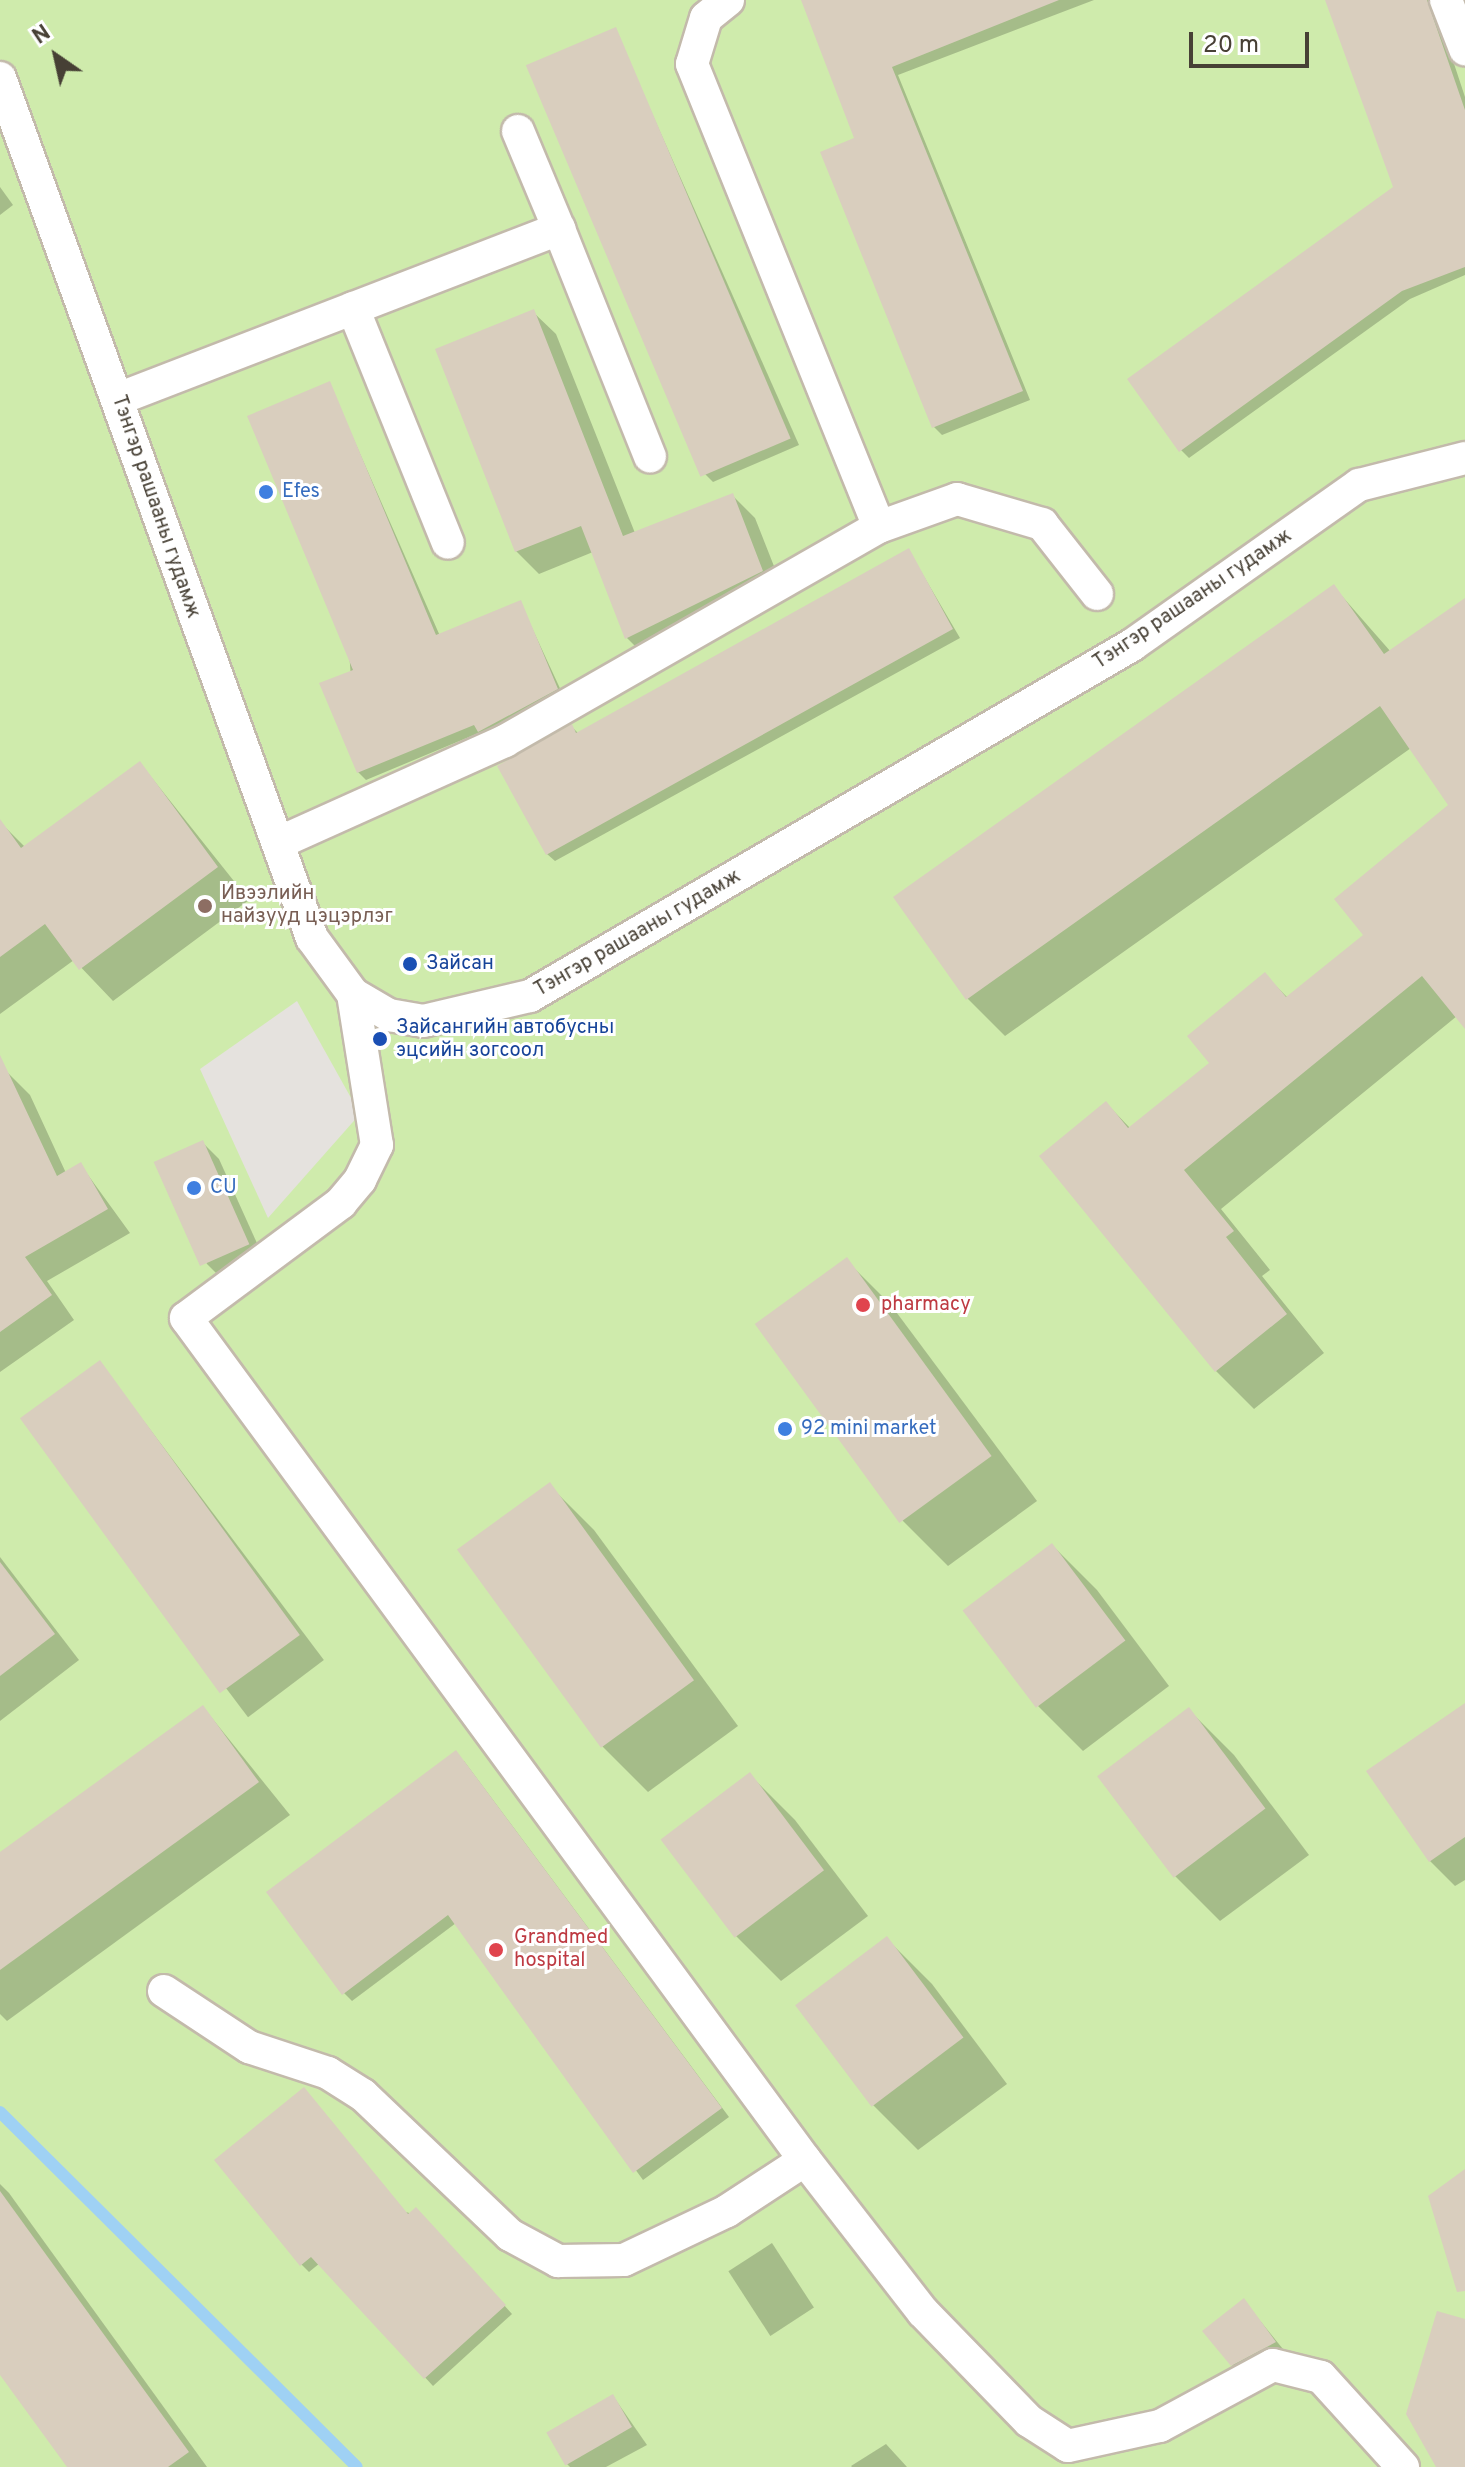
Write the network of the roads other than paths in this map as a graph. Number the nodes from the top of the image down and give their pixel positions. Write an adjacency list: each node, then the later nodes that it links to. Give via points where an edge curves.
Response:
1 (728, 0): 11 (street, via 706,18 692,64)
2 (1446, 0): 3 (street)
3 (1465, 49)
4 (0, 78): 8 (street, Тэнгэр рашааны гудамж)
5 (518, 131): 6 (street)
6 (559, 229): 7 (street); 9 (street)
7 (353, 308): 8 (street); 12 (street)
8 (118, 399): 14 (street, Тэнгэр рашааны гудамж)
9 (650, 457)
10 (1465, 458): 15 (street, Тэнгэр рашааны гудамж, via 1359,485 1132,645 530,996 423,1021 389,1015)
11 (879, 527): 13 (street, via 957,499 1021,514 1058,537); 14 (street, via 505,741)
12 (448, 543)
13 (1097, 594)
14 (278, 843): 15 (street, Тэнгэр рашааны гудамж, via 312,938)
15 (353, 994): 17 (street, via 377,1145 360,1180 341,1203 186,1318)
16 (164, 1991): 17 (street, via 249,2047 328,2073 363,2095 510,2235 558,2261 624,2260 727,2211)
17 (805, 2160): 18 (street, via 923,2312 1029,2421 1068,2446 1160,2426 1273,2365 1321,2377)
18 (1403, 2467)

